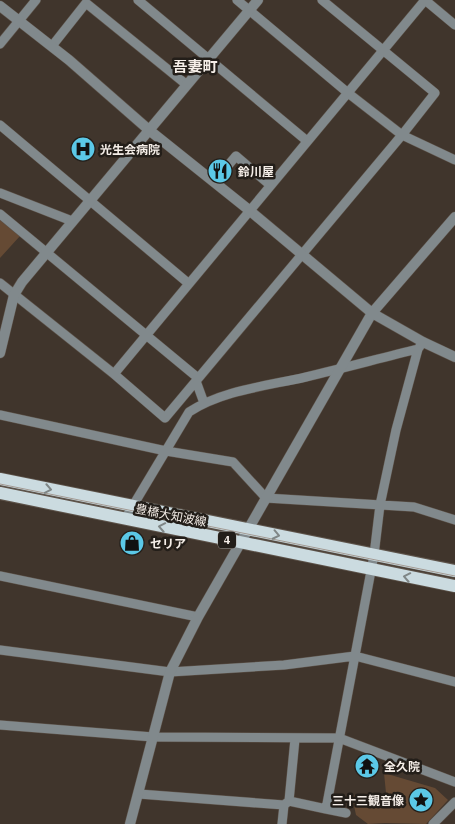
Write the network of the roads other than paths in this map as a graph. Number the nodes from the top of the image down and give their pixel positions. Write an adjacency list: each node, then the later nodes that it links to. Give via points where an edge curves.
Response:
1 (36, 0): 9 (street)
2 (138, 0): 14 (street)
3 (237, 0): 8 (street)
4 (258, 0): 8 (street)
5 (322, 0): 13 (street)
6 (425, 0): 10 (street); 13 (street)
7 (0, 6): 9 (street)
8 (250, 11): 14 (street); 16 (street)
9 (19, 20): 11 (street); 12 (street)
10 (455, 25)
11 (0, 44)
12 (52, 46): 15 (street, via 86,3); 18 (street)
13 (383, 50): 16 (street); 19 (street, via 435,93)
14 (209, 60): 15 (street); 20 (street)
15 (187, 85): 18 (street)
16 (348, 93): 19 (street); 20 (street)
17 (0, 125): 25 (street)
18 (148, 130): 22 (street); 25 (street)
19 (402, 135): 21 (street); 31 (street)
20 (307, 140): 23 (street)
21 (455, 160)
22 (214, 182): 23 (street, via 236,156); 26 (street)
23 (270, 185): 26 (street)
24 (0, 193): 29 (street)
25 (90, 200): 29 (street); 33 (street)
26 (249, 210): 31 (street); 33 (street)
27 (0, 214): 30 (street)
28 (455, 217): 35 (street)
29 (72, 221): 30 (street)
30 (46, 252): 34 (street); 36 (street)
31 (301, 254): 35 (street); 43 (street)
32 (0, 283): 34 (street)
33 (188, 283): 36 (street)
34 (14, 295): 37 (street); 42 (street)
35 (372, 313): 38 (street); 41 (street)
36 (147, 333): 42 (street); 43 (street)
37 (2, 334): 39 (street)
38 (420, 345): 40 (street); 41 (street); 50 (street, via 396,430)
39 (0, 354)
40 (455, 358)
41 (338, 370): 44 (street); 49 (street)
42 (114, 374): 43 (street, via 165,418)
43 (197, 379): 44 (street)
44 (204, 403): 46 (street, via 189,412)
45 (0, 414): 46 (street)
46 (166, 451): 49 (street, via 232,462); 51 (street)
47 (0, 479): 51 (main road, 豊橋大知波線 / 4, one-way to 51)
48 (0, 493): 52 (main road, 豊橋大知波線 / 4)
49 (266, 498): 50 (street); 54 (street)
50 (380, 505): 53 (street, via 414,508); 56 (street)
51 (133, 506): 52 (street); 54 (main road, 豊橋大知波線 / 4)
52 (125, 520): 55 (main road, 豊橋大知波線 / 4, one-way to 52)
53 (455, 520)
54 (249, 530): 55 (street); 56 (main road, 豊橋大知波線 / 4, one-way to 56)
55 (241, 543): 57 (main road, 豊橋大知波線 / 4); 61 (street)
56 (374, 555): 57 (street); 58 (main road, 豊橋大知波線 / 4)
57 (371, 569): 60 (main road, 豊橋大知波線 / 4, one-way to 57); 63 (street)
58 (455, 571)
59 (0, 576): 61 (street)
60 (455, 586)
61 (198, 616): 64 (street)
62 (0, 650): 64 (street)
63 (355, 656): 64 (street); 65 (street); 68 (street)
64 (170, 672): 67 (street)
65 (455, 682)
66 (0, 724): 67 (street)
67 (153, 737): 69 (street); 71 (street)
68 (339, 738): 69 (street); 70 (street); 74 (street)
69 (295, 739): 73 (street)
70 (455, 782)
71 (139, 794): 73 (street); 76 (street)
72 (455, 802): 78 (street)
73 (287, 803): 74 (street); 77 (street)
74 (326, 809): 75 (street)
75 (346, 813)
76 (130, 824)
77 (282, 824)
78 (433, 824)

